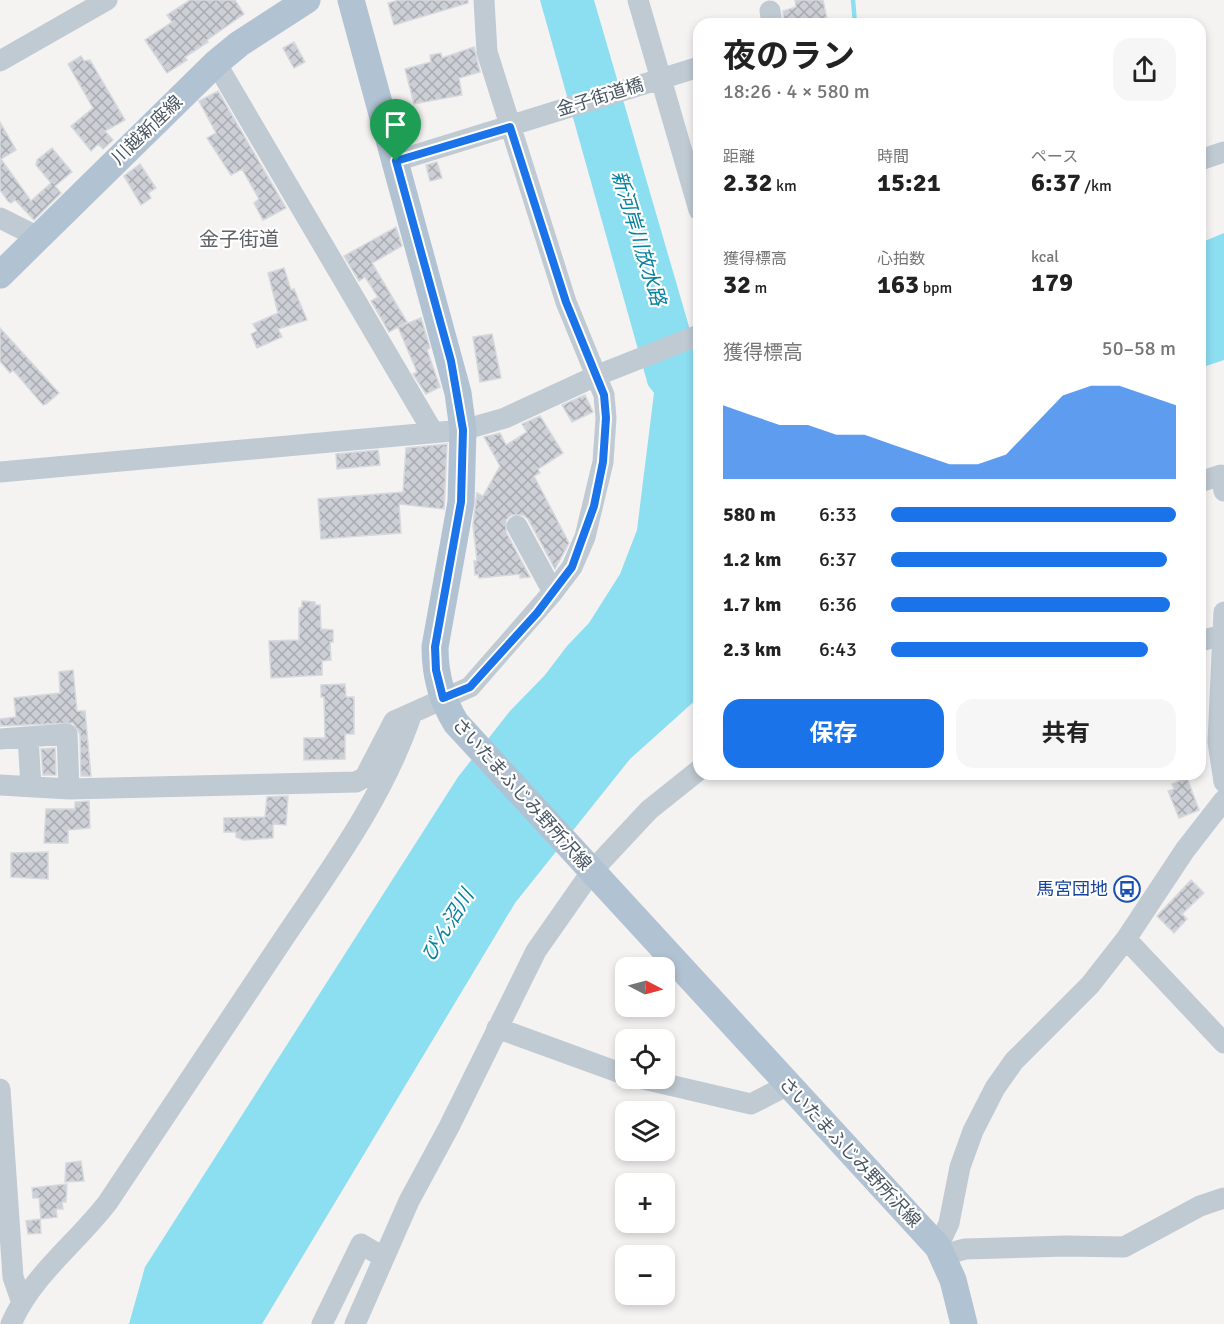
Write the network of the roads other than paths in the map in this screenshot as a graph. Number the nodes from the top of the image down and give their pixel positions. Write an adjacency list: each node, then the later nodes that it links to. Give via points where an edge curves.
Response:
1 (106, 0): 6 (street)
2 (307, 0): 7 (main road, 川越新座線)
3 (351, 0): 13 (main road, さいたまふじみ野所沢線)
4 (484, 0): 10 (street, via 487,52)
5 (638, 0): 9 (street)
6 (0, 61)
7 (216, 63): 16 (main road, 川越新座線); 21 (street)
8 (693, 69): 9 (street, 金子街道橋)
9 (661, 79): 10 (street, 金子街道橋); 14 (street)
10 (510, 127): 13 (street, 金子街道橋); 19 (street, via 566,302)
11 (1224, 152): 12 (street)
12 (1206, 158)
13 (396, 161): 20 (main road, さいたまふじみ野所沢線, via 451,361)
14 (693, 189)
15 (0, 218): 16 (street)
16 (38, 237): 17 (main road, 川越新座線)
17 (0, 275)
18 (693, 336): 19 (street)
19 (606, 371): 20 (street, via 505,418); 26 (street, via 603,462 594,506 572,567)
20 (463, 430): 21 (street); 30 (main road, さいたまふじみ野所沢線, via 461,502 435,647)
21 (433, 432): 22 (street)
22 (0, 472)
23 (1223, 480): 24 (street)
24 (1206, 481)
25 (517, 526): 26 (street)
26 (553, 592): 30 (street, via 470,687)
27 (1224, 612): 28 (street)
28 (1223, 635): 29 (street); 35 (street, via 1218,742)
29 (1206, 639)
30 (443, 698): 31 (street); 40 (main road, さいたまふじみ野所沢線, via 456,723)
31 (412, 713): 38 (street, via 394,721 365,777 356,782); 51 (street, via 372,804 261,973 108,1202)
32 (28, 736): 33 (street); 37 (street); 38 (street, via 66,734)
33 (0, 739)
34 (693, 776): 40 (street, via 649,810)
35 (1224, 782)
36 (0, 785): 37 (street)
37 (31, 786): 38 (street)
38 (69, 789)
39 (1224, 800): 41 (street, via 1178,859)
40 (590, 868): 42 (street, via 536,951); 45 (main road, さいたまふじみ野所沢線)
41 (1126, 939): 43 (street); 49 (street, via 1090,985 1014,1061 996,1089 973,1131 960,1167)
42 (497, 1028): 44 (street); 50 (street)
43 (1224, 1043)
44 (615, 1071)
45 (788, 1085): 46 (street, via 751,1104); 49 (main road, さいたまふじみ野所沢線)
46 (675, 1086)
47 (0, 1089): 51 (street, via 13,1277)
48 (1224, 1198): 49 (street, via 1200,1206 1124,1247 1066,1245)
49 (940, 1251): 55 (main road, さいたまふじみ野所沢線, via 953,1280)
50 (383, 1257): 53 (street, via 361,1244); 54 (street)
51 (21, 1300): 52 (street)
52 (11, 1324)
53 (322, 1324)
54 (355, 1324)
55 (964, 1324)

